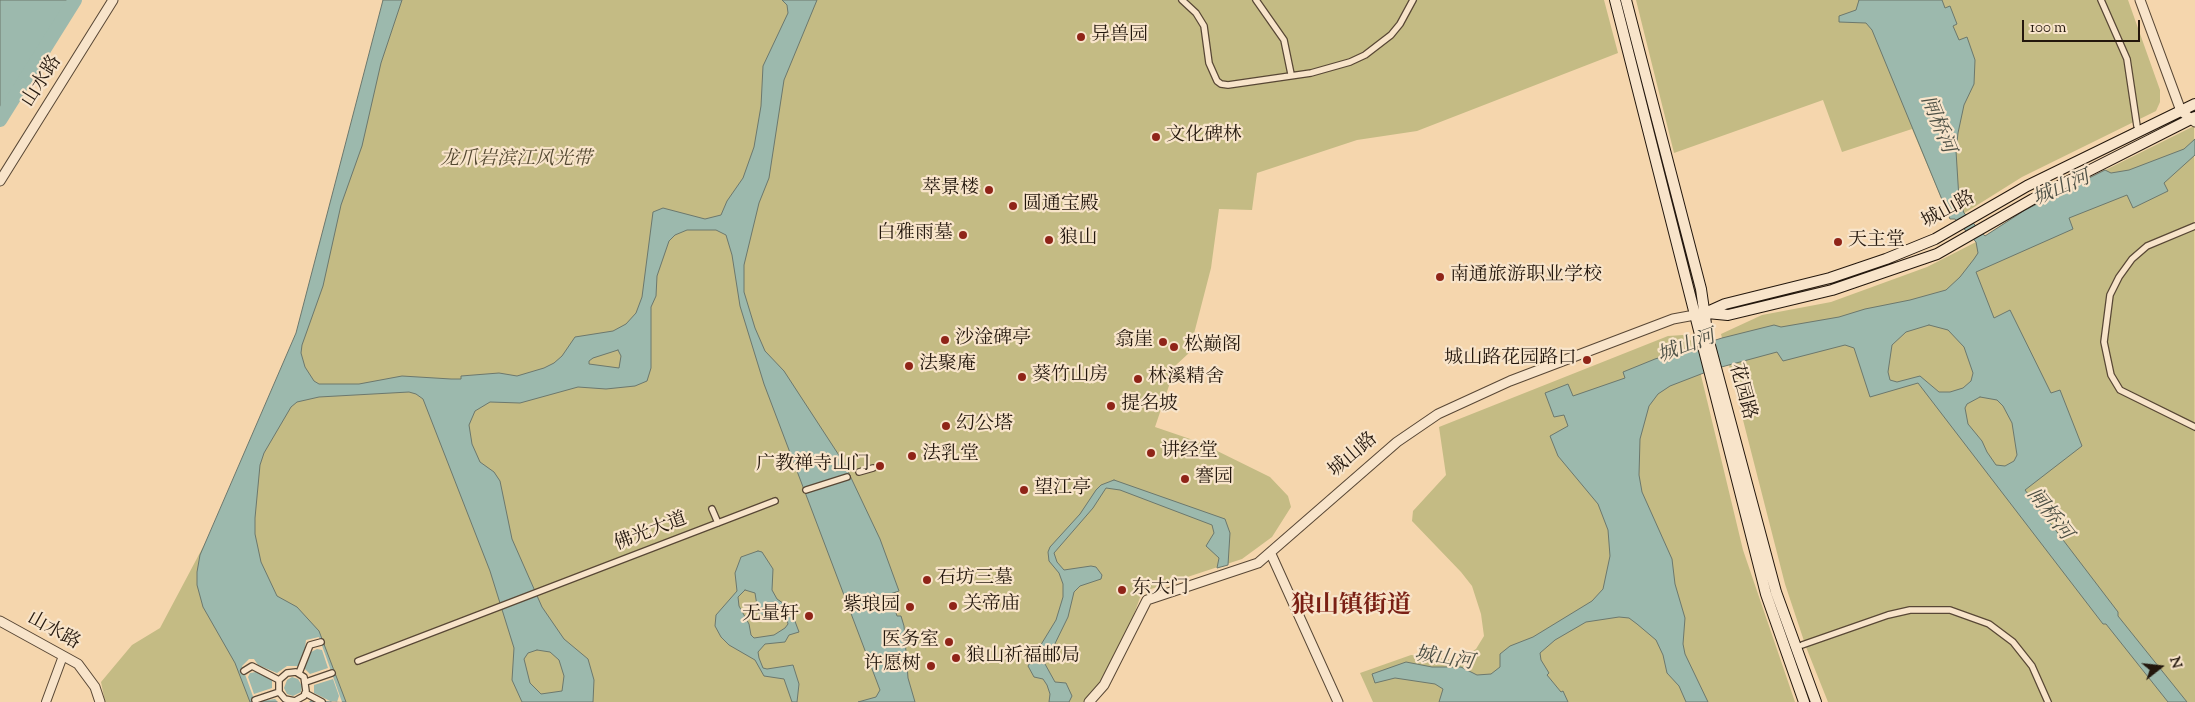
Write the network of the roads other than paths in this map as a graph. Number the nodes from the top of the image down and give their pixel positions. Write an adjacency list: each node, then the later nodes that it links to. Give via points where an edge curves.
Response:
1 (113, 0): 14 (street, 山水路)
2 (1182, 0): 9 (street, via 1204,26 1210,62 1221,84)
3 (1256, 0): 9 (street, via 1284,40)
4 (1413, 0): 9 (street, via 1391,35 1365,55 1332,68)
5 (1615, 0): 17 (main road, 花园路)
6 (1626, 0): 16 (main road, 花园路)
7 (2101, 0): 13 (street, via 2127,58)
8 (2140, 0): 11 (street)
9 (1291, 74)
10 (2195, 104): 11 (main road, 城山路)
11 (2181, 111): 12 (street); 16 (main road, 城山路, via 2027,186 1960,226 1886,259 1830,278 1725,304)
12 (2194, 120): 16 (main road, 城山路, via 2033,199 1937,254 1832,290 1728,315)
13 (2137, 126)
14 (0, 181)
15 (2195, 226): 20 (street, via 2147,246 2132,259 2113,286 2104,342 2111,375 2120,390)
16 (1705, 313): 17 (street, 城山路); 18 (main road, 花园路)
17 (1693, 315): 18 (main road, 花园路); 28 (street, 城山路, via 1510,381 1438,414 1358,474)
18 (1704, 339): 19 (main road, 花园路)
19 (1713, 372): 48 (main road, 花园路, via 1766,594); 49 (main road, 花园路, via 1776,592)
20 (2195, 427)
21 (872, 468): 22 (street)
22 (860, 472)
23 (848, 477): 24 (street)
24 (806, 490)
25 (775, 501): 27 (street, 佛光大道)
26 (712, 509): 27 (street)
27 (718, 523): 33 (street, 佛光大道)
28 (1271, 554): 46 (street, 城山路, via 1258,563 1146,600 1104,685); 47 (street)
29 (0, 621): 32 (street, 山水路)
30 (321, 642): 35 (street, via 310,645)
31 (1802, 645): 50 (street, via 1888,615 1910,610 1950,610 1989,624 2014,642 2032,666)
32 (62, 656): 43 (street); 44 (street, 山水路, via 78,664 86,673)
33 (358, 661)
34 (244, 671): 37 (street, via 252,666)
35 (299, 673): 37 (street, via 287,673); 38 (street)
36 (332, 673): 38 (street)
37 (279, 680): 39 (street)
38 (306, 682): 40 (street)
39 (279, 692): 41 (street); 42 (street)
40 (305, 693): 42 (street, via 300,699); 45 (street)
41 (255, 700)
42 (287, 701)
43 (46, 702)
44 (100, 702)
45 (322, 702)
46 (1089, 702)
47 (1338, 702)
48 (1804, 702)
49 (1816, 702)
50 (2048, 702)

